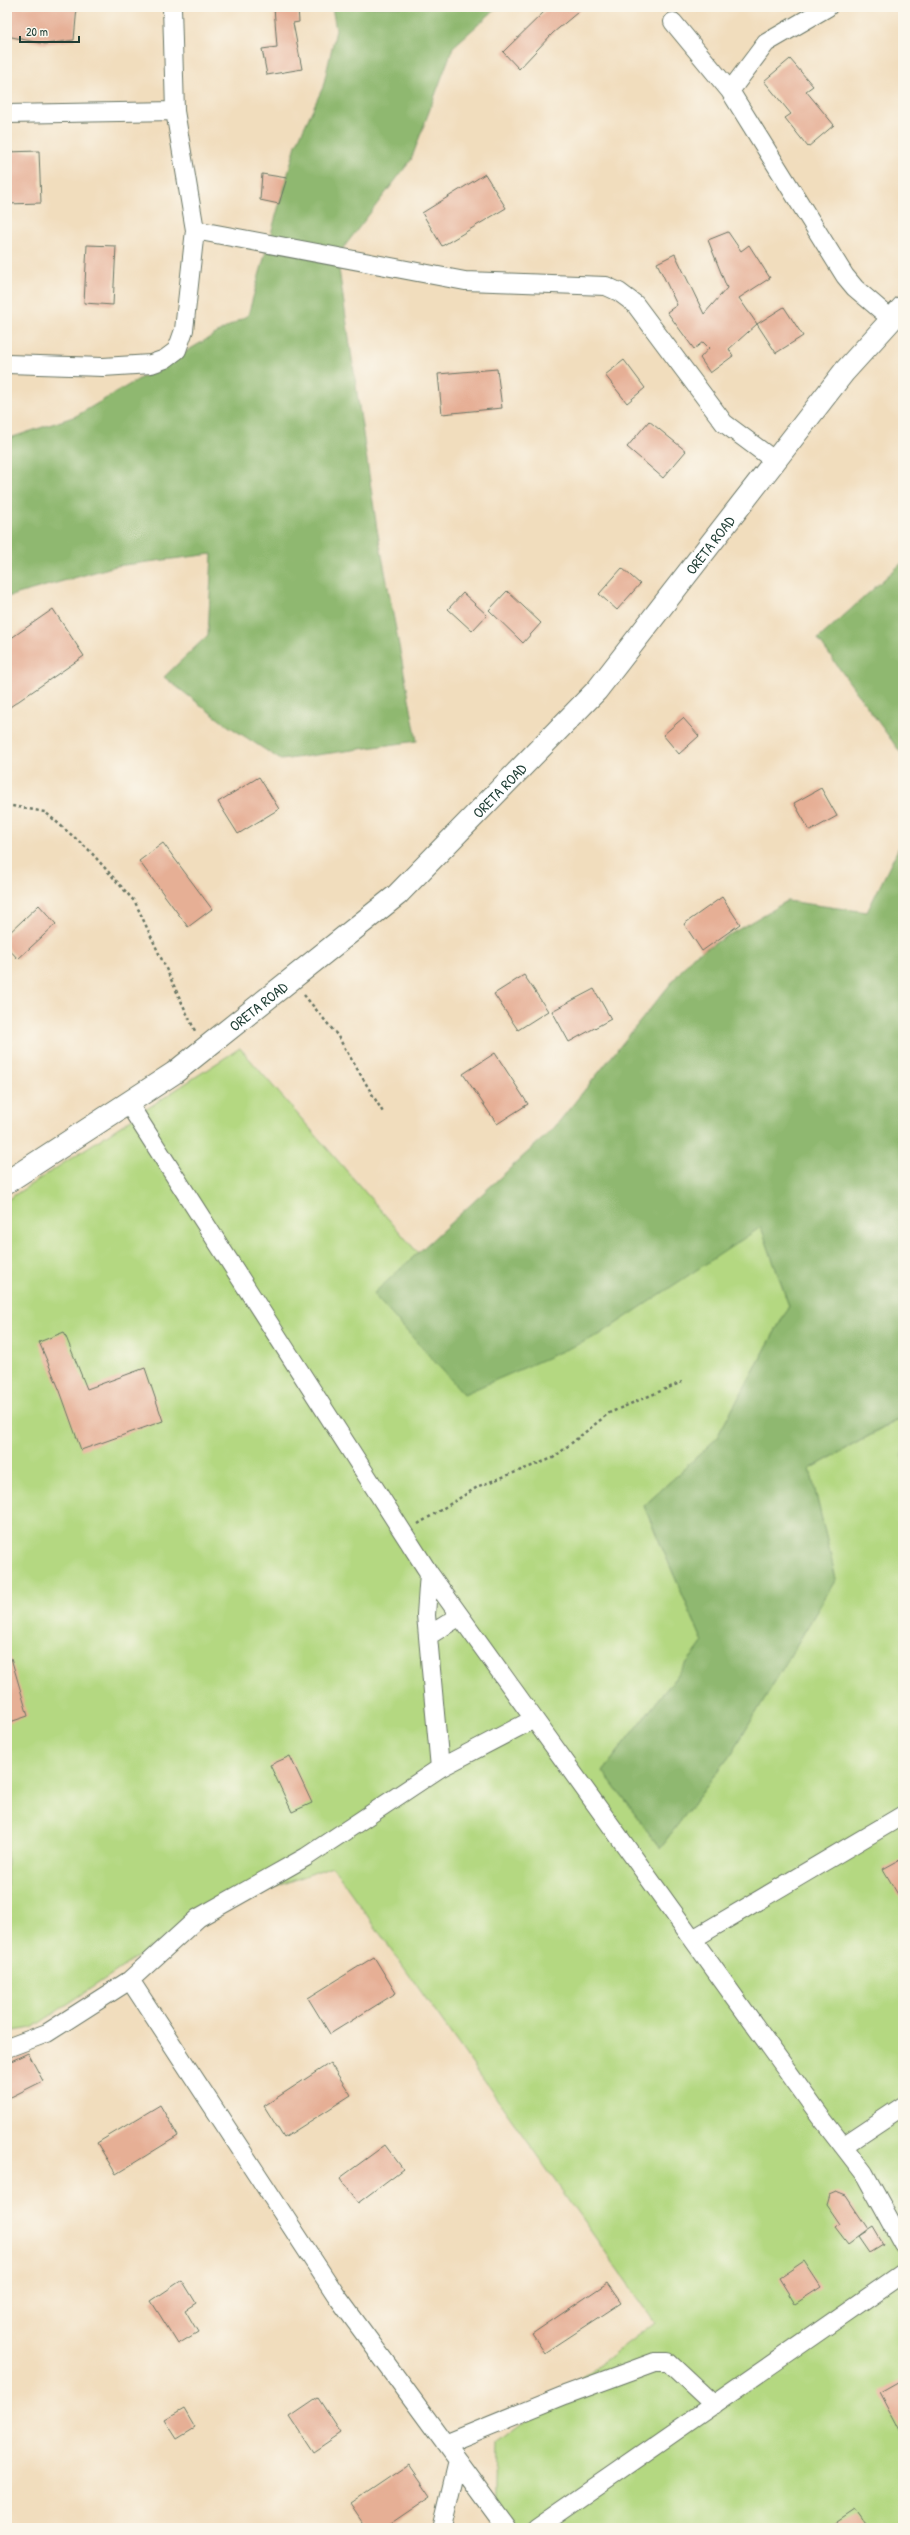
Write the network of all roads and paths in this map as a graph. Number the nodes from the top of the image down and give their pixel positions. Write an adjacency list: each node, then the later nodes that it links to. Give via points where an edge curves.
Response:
1 (172, 7): 5 (street)
2 (828, 7): 4 (street, via 766,43)
3 (672, 22): 4 (street)
4 (730, 91): 8 (street, via 845,276 855,288)
5 (175, 111): 6 (street); 7 (street)
6 (7, 114)
7 (195, 230): 9 (street, via 184,330 177,350 165,359 151,364 103,366); 10 (street, via 465,281 606,286 635,304 724,423)
8 (897, 312): 10 (street, ORETA ROAD, via 844,372)
9 (7, 364)
10 (775, 461): 12 (street, ORETA ROAD, via 597,690 397,894)
11 (7, 809): 13 (path, via 12,806 44,812 89,850 135,902)
12 (291, 979): 13 (street, ORETA ROAD); 15 (path, via 337,1035)
13 (203, 1050): 14 (street, ORETA ROAD, via 174,1073)
14 (128, 1103): 16 (street, ORETA ROAD); 18 (street)
15 (384, 1114)
16 (7, 1182)
17 (682, 1382): 18 (path, via 609,1413 553,1458 479,1486)
18 (403, 1533): 19 (street)
19 (429, 1573): 20 (street); 21 (street, via 426,1615)
20 (460, 1616): 21 (street); 22 (street)
21 (428, 1636): 23 (street)
22 (534, 1720): 23 (street); 25 (street)
23 (440, 1768): 26 (street, via 306,1857 198,1918)
24 (903, 1815): 25 (street)
25 (692, 1939): 29 (street)
26 (130, 1980): 27 (street, via 47,2033); 33 (street, via 336,2295)
27 (7, 2048)
28 (903, 2106): 29 (street)
29 (843, 2146): 30 (street, via 864,2173)
30 (903, 2244)
31 (903, 2273): 32 (street)
32 (714, 2404): 33 (street, via 668,2362 655,2362); 37 (street)
33 (445, 2444): 34 (street)
34 (458, 2461): 35 (street); 36 (street)
35 (442, 2528)
36 (507, 2528)
37 (536, 2528)

